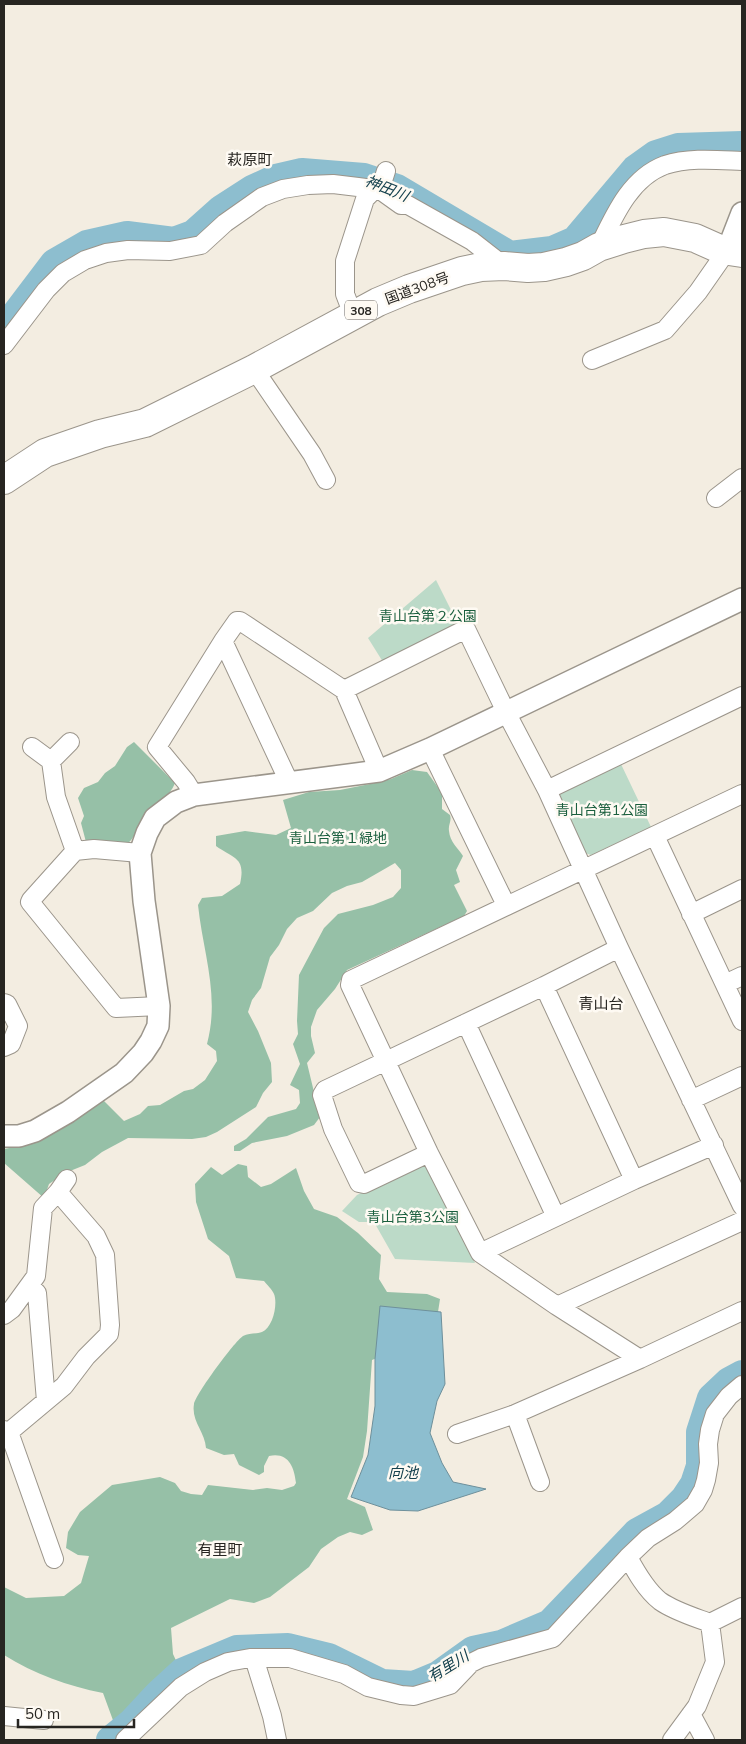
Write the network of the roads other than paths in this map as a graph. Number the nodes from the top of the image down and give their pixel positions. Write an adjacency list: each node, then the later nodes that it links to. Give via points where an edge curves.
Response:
1 (742, 161): 5 (street, via 685,161 665,166 647,176 630,190)
2 (386, 170): 3 (street)
3 (377, 190): 7 (street, via 472,240); 8 (street, via 365,198 345,261 345,294); 9 (street, via 333,184 283,189 262,197 201,245 170,251 128,250 85,260 63,273 44,291)
4 (742, 213): 6 (street)
5 (599, 247): 6 (highway, 国道308号 / 308, via 644,234 664,232); 7 (highway, 国道308号 / 308, via 575,259 544,267)
6 (735, 251): 10 (street, via 665,330)
7 (504, 266): 8 (highway, 国道308号 / 308, via 462,271 409,289)
8 (353, 315): 11 (highway, 国道308号 / 308)
9 (4, 345)
10 (592, 360)
11 (254, 369): 13 (highway, 国道308号 / 308, via 145,423 45,453); 14 (street)
12 (742, 478): 15 (street)
13 (4, 480)
14 (326, 480)
15 (716, 498)
16 (742, 599): 20 (street)
17 (223, 641): 18 (street, via 240,620); 26 (street); 29 (street, via 157,747)
18 (344, 690): 20 (street, via 466,628); 25 (street)
19 (742, 696): 27 (street)
20 (506, 712): 23 (street); 27 (street)
21 (70, 742): 24 (street)
22 (32, 747): 24 (street)
23 (430, 749): 25 (street); 35 (street)
24 (51, 760): 31 (street, via 56,797)
25 (379, 771): 26 (street)
26 (289, 782): 29 (street)
27 (547, 790): 33 (street)
28 (742, 794): 30 (street)
29 (194, 795): 32 (street, via 176,802 155,818)
30 (655, 836): 33 (street); 36 (street)
31 (75, 851): 32 (street, via 94,849); 42 (street, via 30,902 116,1008)
32 (140, 853): 42 (street)
33 (583, 869): 35 (street); 37 (street)
34 (742, 889): 36 (street)
35 (506, 905): 46 (street, via 351,980 350,985)
36 (691, 914): 39 (street)
37 (619, 948): 40 (street); 48 (street)
38 (742, 976): 39 (street)
39 (725, 984): 43 (street)
40 (544, 986): 44 (street); 52 (street)
41 (4, 1003): 45 (street, via 18,1026 10,1044)
42 (159, 1006): 49 (street, via 158,1026 151,1041 124,1072 35,1131)
43 (742, 1021)
44 (466, 1023): 46 (street); 54 (street)
45 (4, 1047)
46 (387, 1061): 51 (street); 51 (street, via 325,1090 322,1095 333,1129 359,1183 364,1184)
47 (742, 1076): 48 (street)
48 (692, 1100): 50 (street)
49 (4, 1136)
50 (714, 1145): 52 (street); 53 (street)
51 (429, 1153): 56 (street)
52 (634, 1180): 54 (street)
53 (742, 1206)
54 (556, 1217): 56 (street)
55 (742, 1221): 58 (street)
56 (480, 1253): 58 (street)
57 (30, 1286): 60 (street); 63 (street, via 37,1293); 63 (street, via 36,1276 43,1208 63,1186 105,1255 110,1325 108,1334 64,1386)
58 (557, 1306): 61 (street)
59 (742, 1311): 61 (street)
60 (4, 1315)
61 (640, 1360): 64 (street)
62 (742, 1385): 68 (street, via 716,1414 710,1430 706,1480 694,1504)
63 (46, 1401): 65 (street)
64 (514, 1414): 66 (street); 67 (street)
65 (7, 1431): 69 (street)
66 (457, 1434)
67 (540, 1482)
68 (628, 1557): 71 (street, via 638,1575 660,1600); 72 (street, via 553,1638 481,1658 470,1663 450,1685 414,1696 368,1687 344,1674 299,1660)
69 (54, 1559)
70 (742, 1607): 71 (street)
71 (710, 1624): 73 (street, via 715,1662)
72 (254, 1658): 76 (street, via 228,1662 181,1687); 77 (street)
73 (691, 1714): 78 (street); 79 (street)
74 (4, 1716): 75 (street)
75 (44, 1720)
76 (125, 1740)
77 (277, 1740)
78 (672, 1740)
79 (705, 1740)

